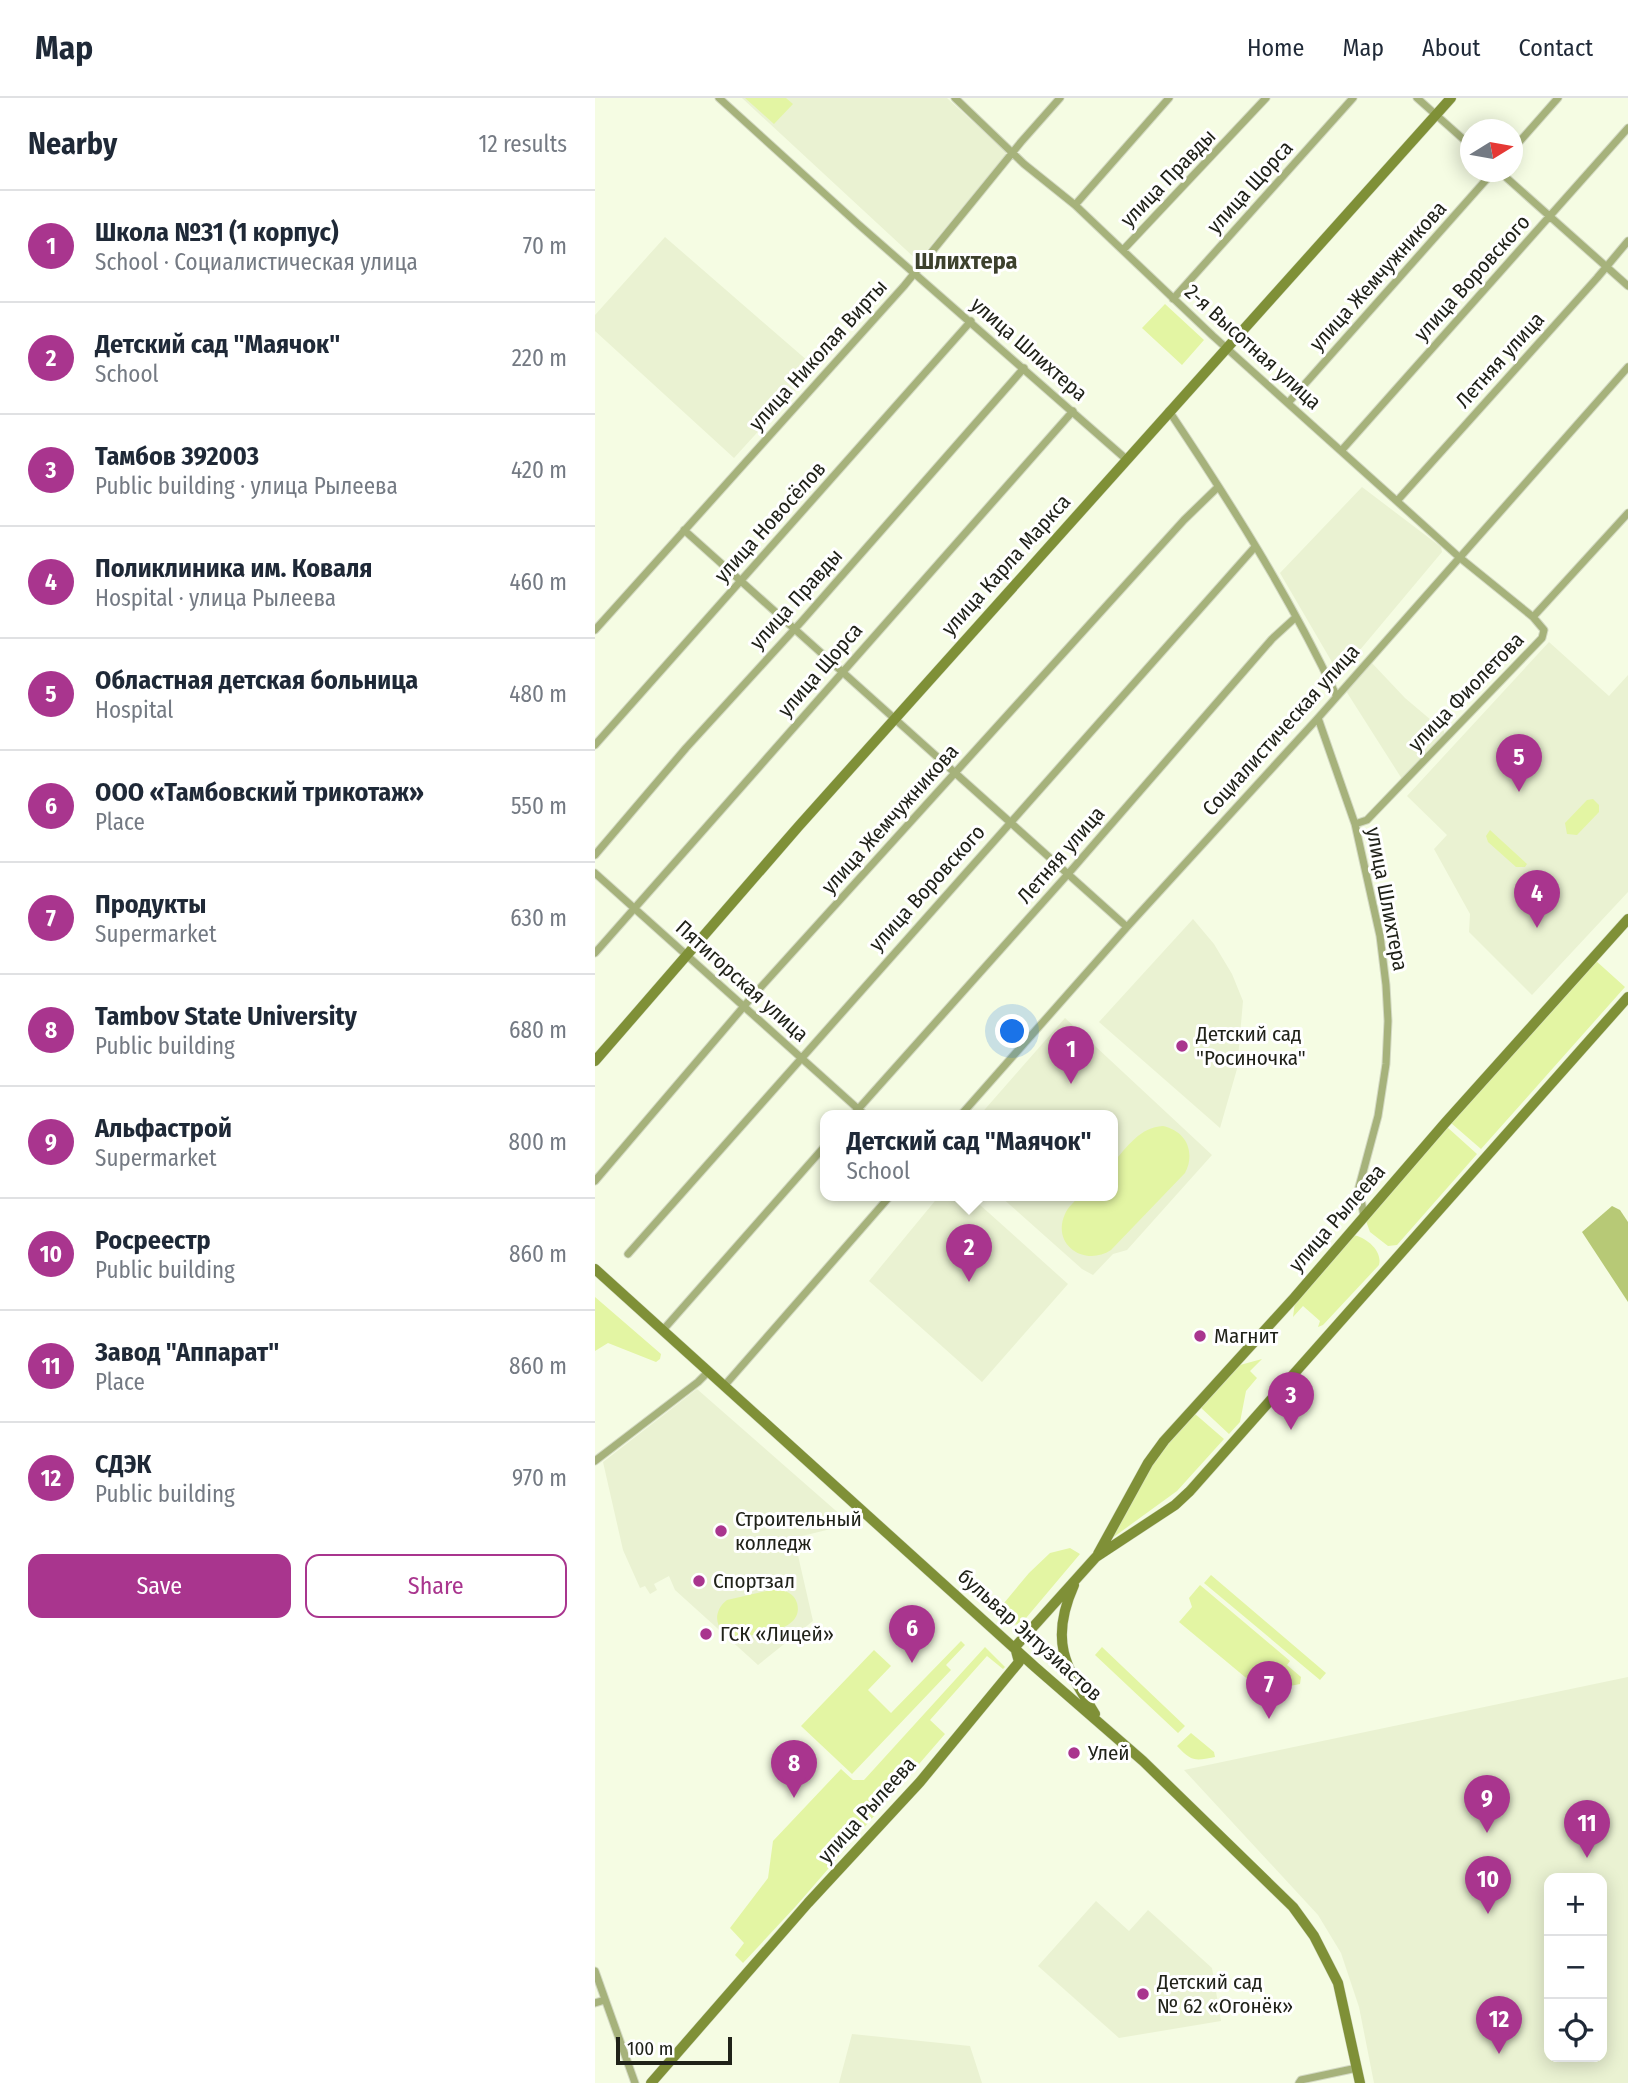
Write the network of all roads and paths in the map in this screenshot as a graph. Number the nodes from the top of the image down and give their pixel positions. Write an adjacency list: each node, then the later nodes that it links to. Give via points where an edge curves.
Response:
1 (719, 98): 22 (street, улица Шлихтера)
2 (955, 98): 14 (street, 2-я Высотная улица)
3 (1060, 98): 14 (street, улица Николая Вирты)
4 (1169, 98): 17 (street)
5 (1266, 98): 20 (street, улица Правды)
6 (1353, 98): 24 (street, улица Щорса)
7 (1417, 98): 10 (street)
8 (1451, 98): 10 (main road, улица Карла Маркса)
9 (1558, 98): 13 (street)
10 (1436, 115): 12 (street); 26 (main road, улица Карла Маркса)
11 (1628, 128): 18 (street, улица Воровского)
12 (1460, 136)
13 (1523, 138)
14 (1013, 152): 17 (street, 2-я Высотная улица); 22 (street, улица Николая Вирты)
15 (1484, 182): 29 (street, улица Жемчужникова)
16 (1511, 182): 18 (street)
17 (1075, 205): 20 (street, 2-я Высотная улица)
18 (1550, 216): 21 (street); 32 (street, улица Воровского)
19 (1628, 241): 21 (street, Летняя улица)
20 (1123, 250): 24 (street, 2-я Высотная улица)
21 (1606, 267): 23 (street); 35 (street, Летняя улица)
22 (914, 272): 25 (street, улица Шлихтера); 37 (street, улица Николая Вирты)
23 (1628, 286)
24 (1173, 299): 26 (street, 2-я Высотная улица)
25 (971, 321): 28 (street, улица Шлихтера); 40 (street, улица Новосёлов)
26 (1227, 348): 29 (street, 2-я Высотная улица); 31 (main road, улица Карла Маркса)
27 (1628, 367): 39 (street, Социалистическая улица)
28 (1024, 368): 30 (street, улица Шлихтера); 43 (street, улица Правды)
29 (1288, 403): 32 (street, 2-я Высотная улица)
30 (1073, 411): 33 (street, улица Шлихтера); 45 (street, улица Щорса)
31 (1169, 411): 33 (main road, улица Карла Маркса); 34 (street)
32 (1342, 451): 35 (street, 2-я Высотная улица)
33 (1126, 459): 48 (main road, улица Карла Маркса)
34 (1218, 487): 38 (street); 50 (street, улица Жемчужникова)
35 (1397, 500): 39 (street, 2-я Высотная улица)
36 (1628, 513): 42 (street, улица Фиолетова)
37 (684, 530): 40 (street); 44 (street, улица Николая Вирты)
38 (1254, 548): 41 (street); 51 (street, улица Воровского)
39 (1459, 557): 42 (street, 2-я Высотная улица); 46 (street, Социалистическая улица)
40 (741, 581): 43 (street); 49 (street, улица Новосёлов)
41 (1296, 617): 46 (street); 55 (street, Летняя улица)
42 (1533, 617): 52 (street, улица Фиолетова, via 1544,630 1542,638 1367,820)
43 (795, 628): 45 (street); 53 (street, улица Правды)
44 (595, 630)
45 (842, 671): 48 (street); 56 (street, улица Щорса)
46 (1336, 695): 47 (street, Социалистическая улица)
47 (1318, 718): 52 (street, улица Шлихтера); 58 (street, Социалистическая улица)
48 (895, 719): 50 (street); 60 (main road, улица Карла Маркса)
49 (595, 745)
50 (956, 773): 51 (street); 62 (street, улица Жемчужникова)
51 (1010, 822): 55 (street); 63 (street, улица Воровского)
52 (1355, 824): 70 (street, улица Шлихтера, via 1380,936 1388,1021 1378,1116 1359,1188)
53 (595, 855)
54 (595, 873): 56 (street, Пятигорская улица)
55 (1068, 874): 58 (street); 65 (street, Летняя улица)
56 (635, 909): 59 (street, улица Щорса); 60 (street, Пятигорская улица)
57 (1628, 919): 70 (main road, улица Рылеева)
58 (1127, 927): 66 (street, Социалистическая улица)
59 (595, 953)
60 (687, 956): 62 (street, Пятигорская улица); 64 (main road, улица Карла Маркса)
61 (1628, 997): 77 (main road, улица Рылеева, via 1190,1491)
62 (743, 1006): 63 (street, Пятигорская улица); 68 (street, улица Жемчужникова)
63 (800, 1057): 65 (street, Пятигорская улица); 71 (street, улица Воровского)
64 (595, 1061)
65 (858, 1109)
66 (965, 1110)
67 (820, 1152): 73 (street)
68 (595, 1181)
69 (886, 1201): 75 (street)
70 (1364, 1217): 77 (main road, улица Рылеева, via 1164,1441)
71 (628, 1254)
72 (595, 1269): 73 (main road, бульвар Энтузиастов)
73 (663, 1330): 74 (main road, бульвар Энтузиастов)
74 (709, 1371): 75 (main road, бульвар Энтузиастов); 76 (street)
75 (725, 1385): 79 (main road, бульвар Энтузиастов)
76 (595, 1461)
77 (1096, 1557): 78 (main road, улица Рылеева)
78 (1079, 1575): 79 (main road, улица Рылеева); 80 (main road, via 1064,1616 1062,1654)
79 (1015, 1647): 80 (main road, бульвар Энтузиастов); 86 (main road, улица Рылеева, via 1019,1662 932,1767)
80 (1102, 1725): 84 (main road, бульвар Энтузиастов, via 1293,1907 1338,1983)
81 (595, 1971): 82 (street)
82 (605, 2000): 83 (street); 85 (street)
83 (595, 2003)
84 (1357, 2068): 87 (street); 88 (main road, бульвар Энтузиастов)
85 (635, 2083)
86 (651, 2083)
87 (1299, 2083)
88 (1360, 2083)

